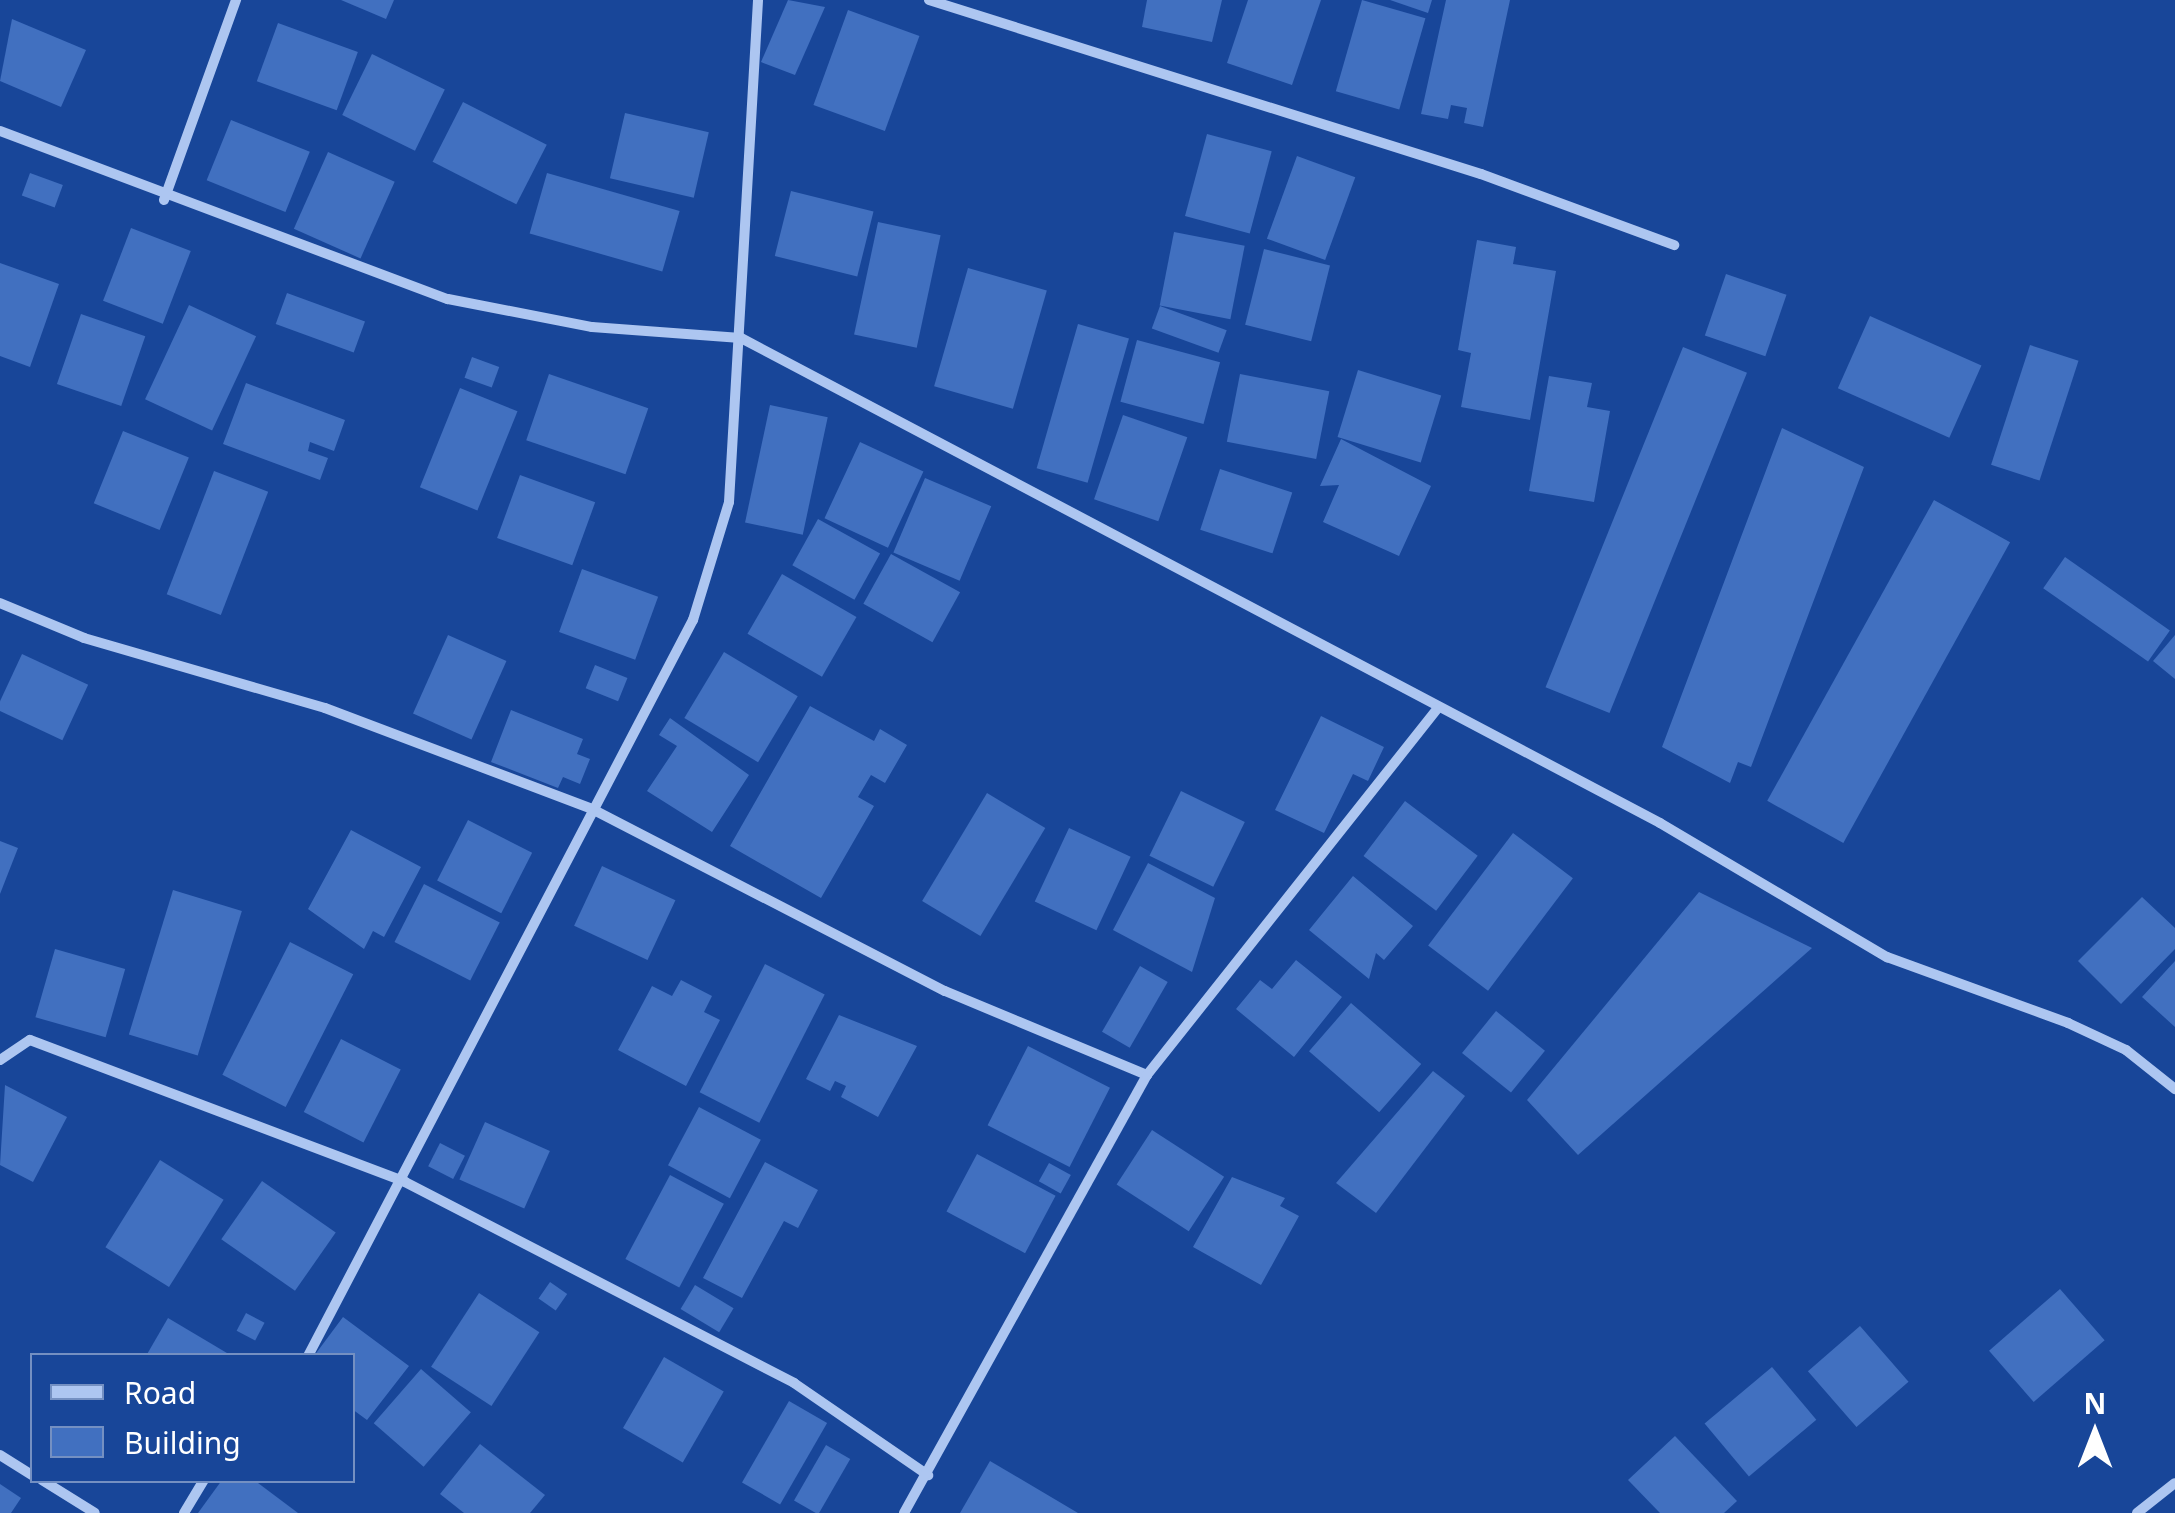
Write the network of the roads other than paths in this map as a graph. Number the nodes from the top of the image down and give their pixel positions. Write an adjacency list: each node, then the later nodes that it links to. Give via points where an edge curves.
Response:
1 (236, 0): 5 (street)
2 (758, 0): 7 (street)
3 (929, 0): 6 (street, via 1481,174)
4 (0, 132): 5 (street)
5 (164, 200): 7 (street, via 448,300 592,327)
6 (1674, 246)
7 (741, 338): 9 (street); 10 (street, via 729,502 693,620)
8 (0, 604): 10 (street, via 84,638 324,708)
9 (1437, 709): 12 (street); 13 (street, via 1660,823 1887,957 2126,1050)
10 (592, 809): 12 (street, via 945,991); 14 (street)
11 (0, 1060): 14 (street, via 30,1040)
12 (1147, 1075): 18 (street)
13 (2175, 1090)
14 (405, 1182): 15 (street); 18 (street, via 794,1383)
15 (310, 1353)
16 (0, 1455): 17 (street)
17 (30, 1474)
18 (928, 1475): 24 (street)
19 (47, 1483): 22 (street)
20 (202, 1483): 23 (street)
21 (2175, 1484): 25 (street)
22 (95, 1513)
23 (184, 1513)
24 (904, 1513)
25 (2137, 1513)

